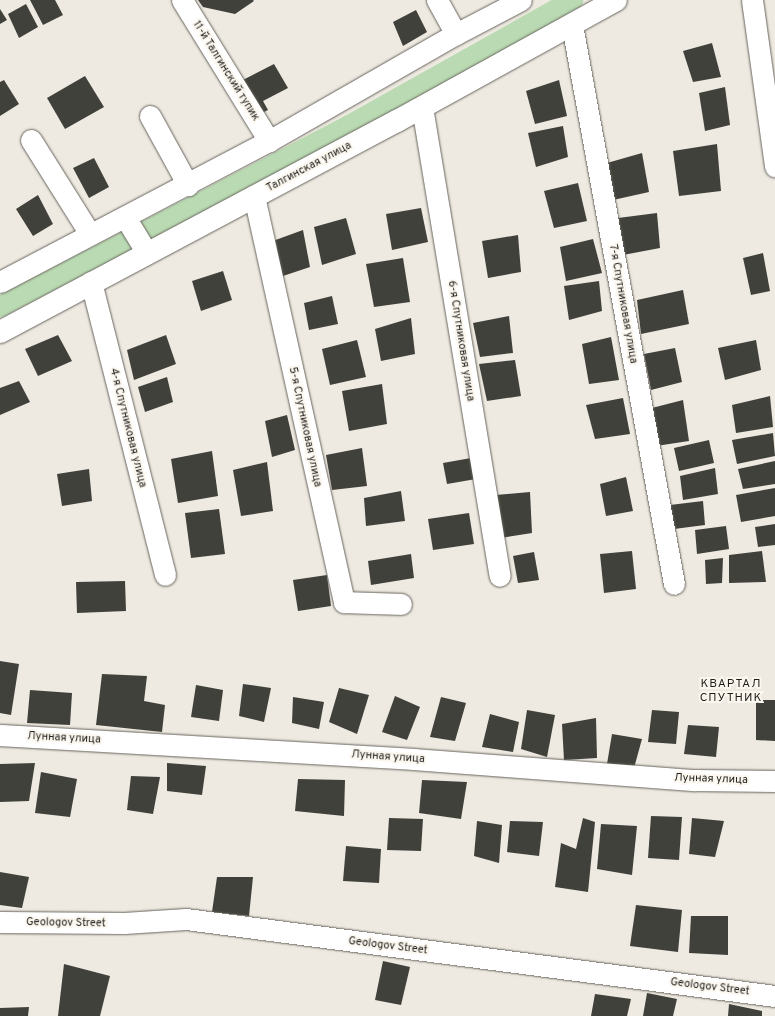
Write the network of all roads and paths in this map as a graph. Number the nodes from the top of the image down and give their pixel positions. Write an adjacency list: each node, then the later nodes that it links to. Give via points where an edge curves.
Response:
1 (182, 0): 11 (street, 11-й Талгинский тупик)
2 (437, 0): 7 (street)
3 (521, 0): 7 (street)
4 (616, 0): 6 (street, Талгинская улица)
5 (752, 0): 12 (street)
6 (572, 25): 8 (street, Талгинская улица); 23 (street, 7-я Спутниковая улица)
7 (456, 34): 11 (street)
8 (422, 107): 14 (street, Талгинская улица); 22 (street, 6-я Спутниковая улица)
9 (150, 116): 13 (street)
10 (31, 140): 16 (street)
11 (269, 141): 13 (street)
12 (775, 166)
13 (188, 185): 15 (street)
14 (254, 196): 17 (street, Талгинская улица); 24 (street, 5-я Спутниковая улица, via 344,602)
15 (127, 221): 16 (street); 17 (street)
16 (90, 234): 18 (street)
17 (146, 250): 19 (street, Талгинская улица)
18 (0, 282)
19 (91, 282): 20 (street, Талгинская улица); 21 (street, 4-я Спутниковая улица)
20 (0, 332)
21 (165, 575)
22 (500, 576)
23 (674, 584)
24 (401, 604)
25 (0, 735): 26 (street, Лунная улица, via 413,758 695,780)
26 (775, 781)
27 (0, 922): 28 (street, Geologov Street, via 124,924 186,919)
28 (775, 996)

